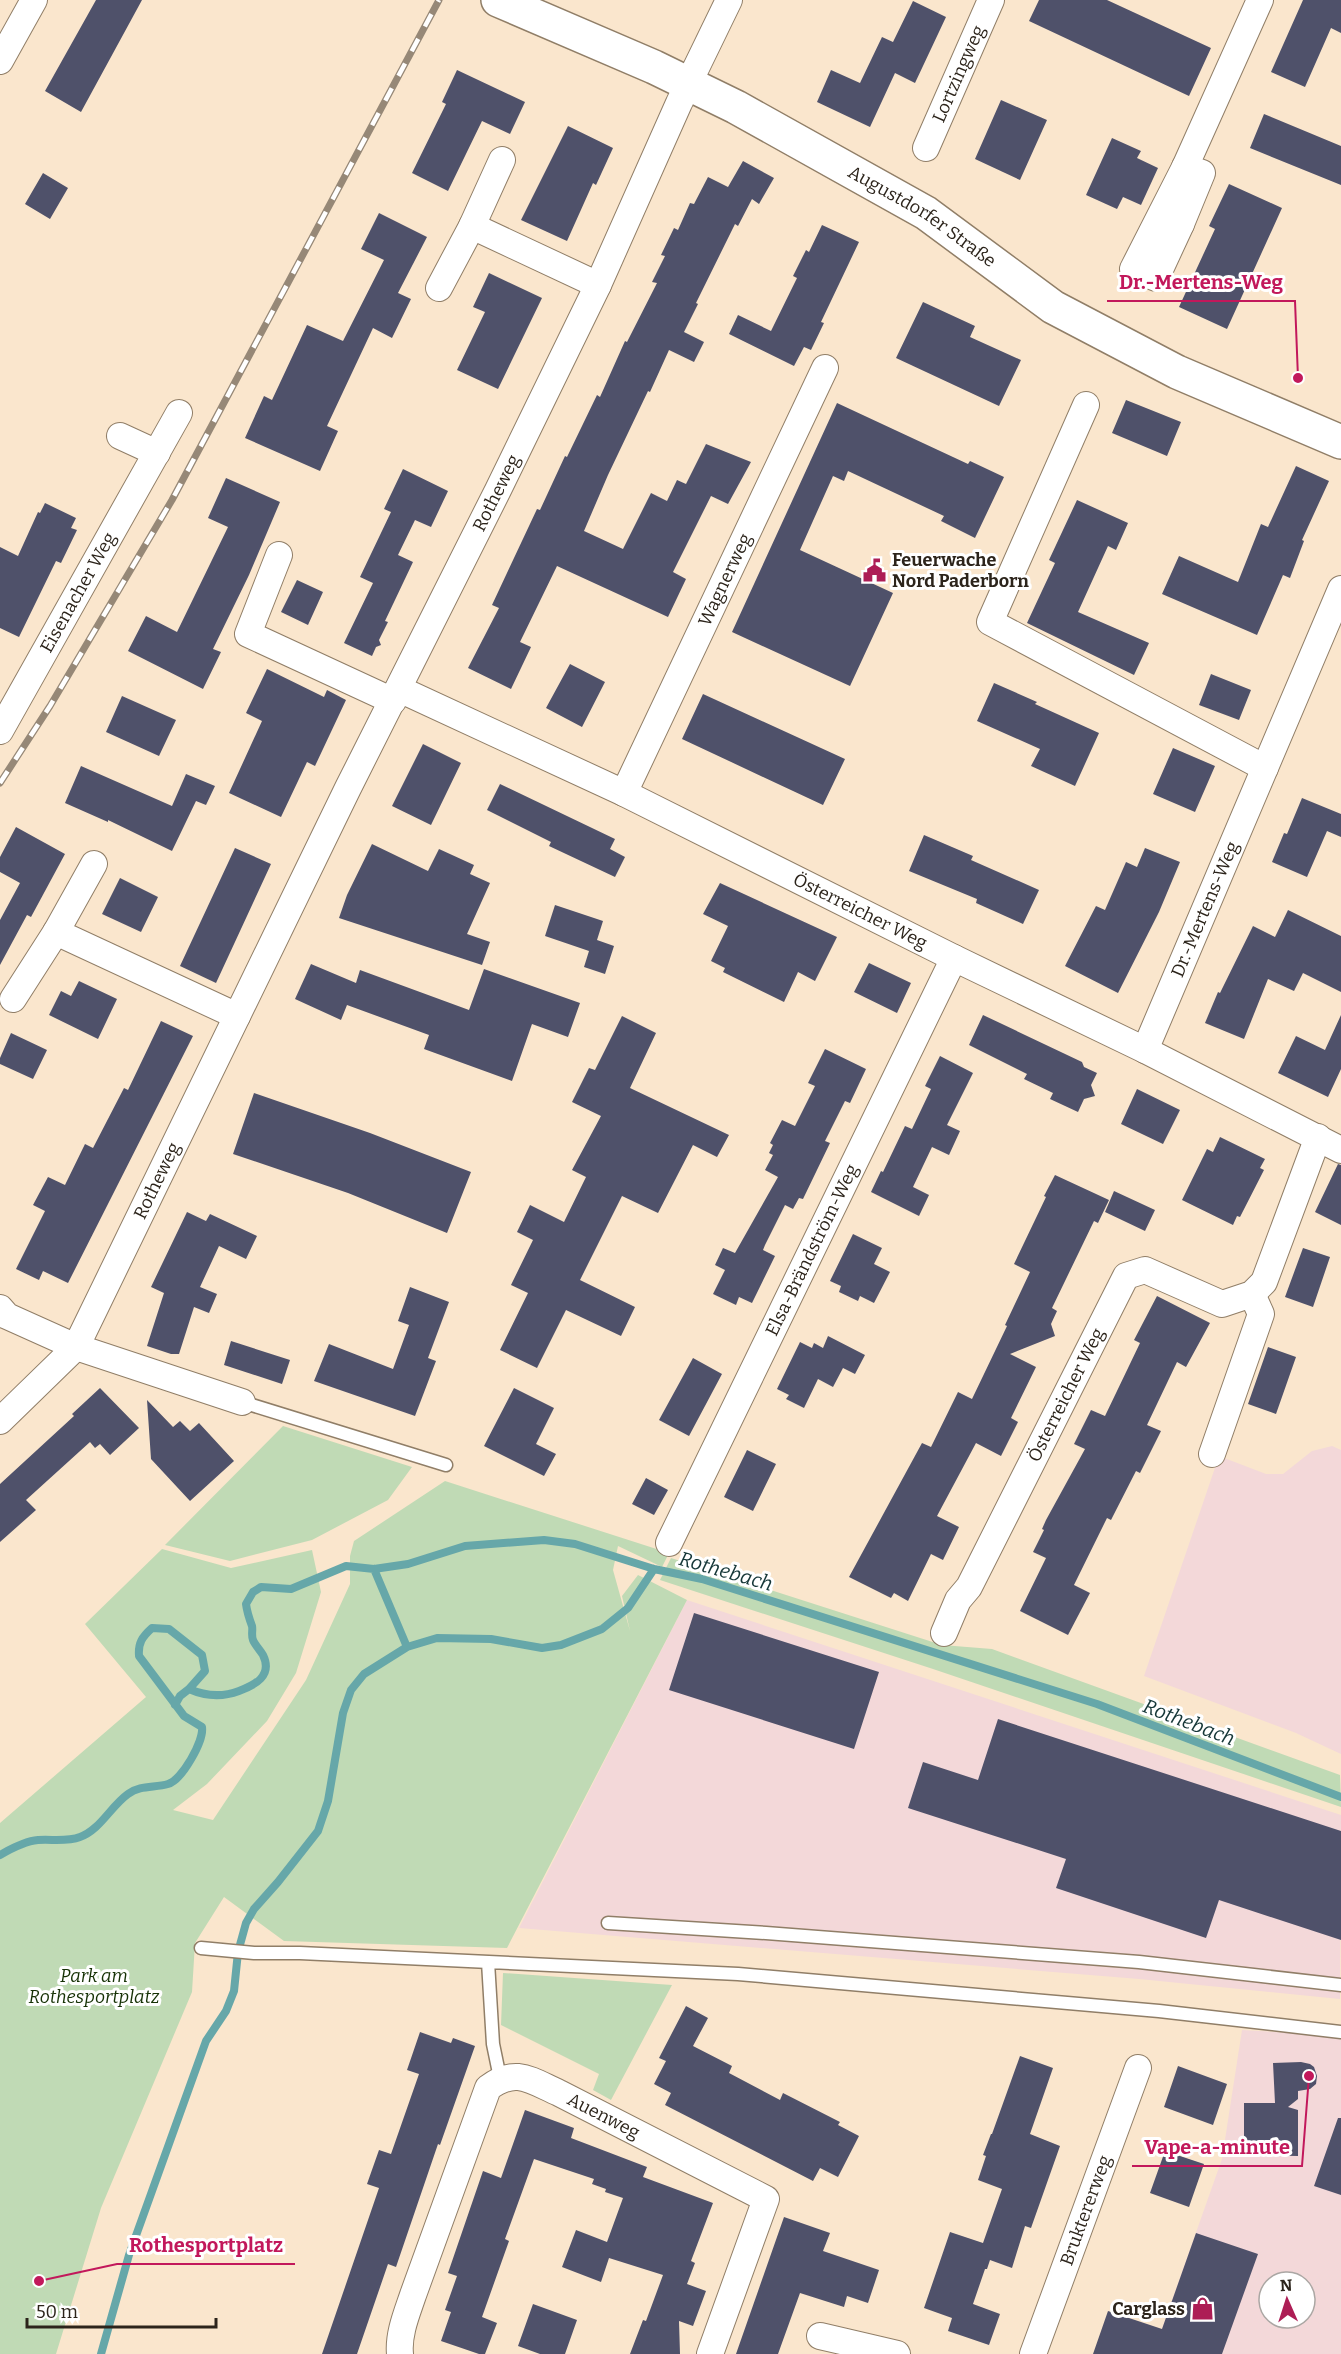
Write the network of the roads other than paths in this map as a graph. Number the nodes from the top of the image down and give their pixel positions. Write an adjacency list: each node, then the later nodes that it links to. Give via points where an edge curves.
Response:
1 (34, 0): 6 (street)
2 (498, 0): 7 (street, Augustdorfer Straße)
3 (729, 0): 7 (street, Rotheweg)
4 (991, 0): 8 (street, Lortzingweg)
5 (1260, 0): 10 (street, via 1185,167)
6 (0, 61)
7 (690, 84): 12 (street, Rotheweg); 18 (street, Augustdorfer Straße, via 926,213 1053,307 1177,372)
8 (926, 148)
9 (502, 160): 11 (street)
10 (1172, 219)
11 (472, 226): 12 (street); 13 (street)
12 (598, 285): 22 (street, Rotheweg)
13 (439, 288)
14 (825, 368): 25 (street, Wagnerweg)
15 (1086, 405): 24 (street, via 990,622)
16 (179, 413): 19 (street, Eisenacher Weg)
17 (120, 436): 19 (street)
18 (1341, 442)
19 (157, 453): 23 (street, Eisenacher Weg)
20 (279, 555): 22 (street, via 248,634)
21 (1341, 589): 24 (street, Dr.-Mertens-Weg)
22 (396, 695): 25 (street, Österreicher Weg); 30 (street, Rotheweg)
23 (0, 731)
24 (1265, 768): 31 (street, Dr.-Mertens-Weg)
25 (624, 793): 28 (street, Österreicher Weg)
26 (94, 864): 27 (street)
27 (56, 932): 29 (street); 30 (street)
28 (954, 958): 31 (street, Österreicher Weg); 41 (street, Elsa-Brändström-Weg)
29 (13, 999)
30 (237, 1016): 36 (street, Rotheweg)
31 (1145, 1050): 32 (street, Österreicher Weg)
32 (1318, 1137): 33 (street, Österreicher Weg); 34 (street, via 1264,1282)
33 (1341, 1150)
34 (1252, 1294): 39 (street, via 1261,1314); 42 (street, Österreicher Weg, via 1222,1304 1145,1270 1126,1276)
35 (0, 1308): 36 (street, via 7,1316)
36 (76, 1347): 37 (street); 38 (street, Rotheweg)
37 (242, 1402): 40 (lane)
38 (0, 1420)
39 (1212, 1454)
40 (446, 1465)
41 (669, 1542)
42 (944, 1633)
43 (608, 1923): 46 (lane, via 1139,1962)
44 (201, 1948): 45 (lane)
45 (488, 1962): 47 (lane, via 738,1974 1159,2011); 49 (lane, via 493,2044)
46 (1341, 1985)
47 (1341, 2032)
48 (1138, 2068): 54 (street, Bruktererweg)
49 (500, 2079): 51 (street, via 488,2088 413,2295); 52 (street, Auenweg, via 524,2077 766,2199)
50 (820, 2336): 53 (street)
51 (400, 2354)
52 (710, 2354)
53 (897, 2354)
54 (1033, 2354)

